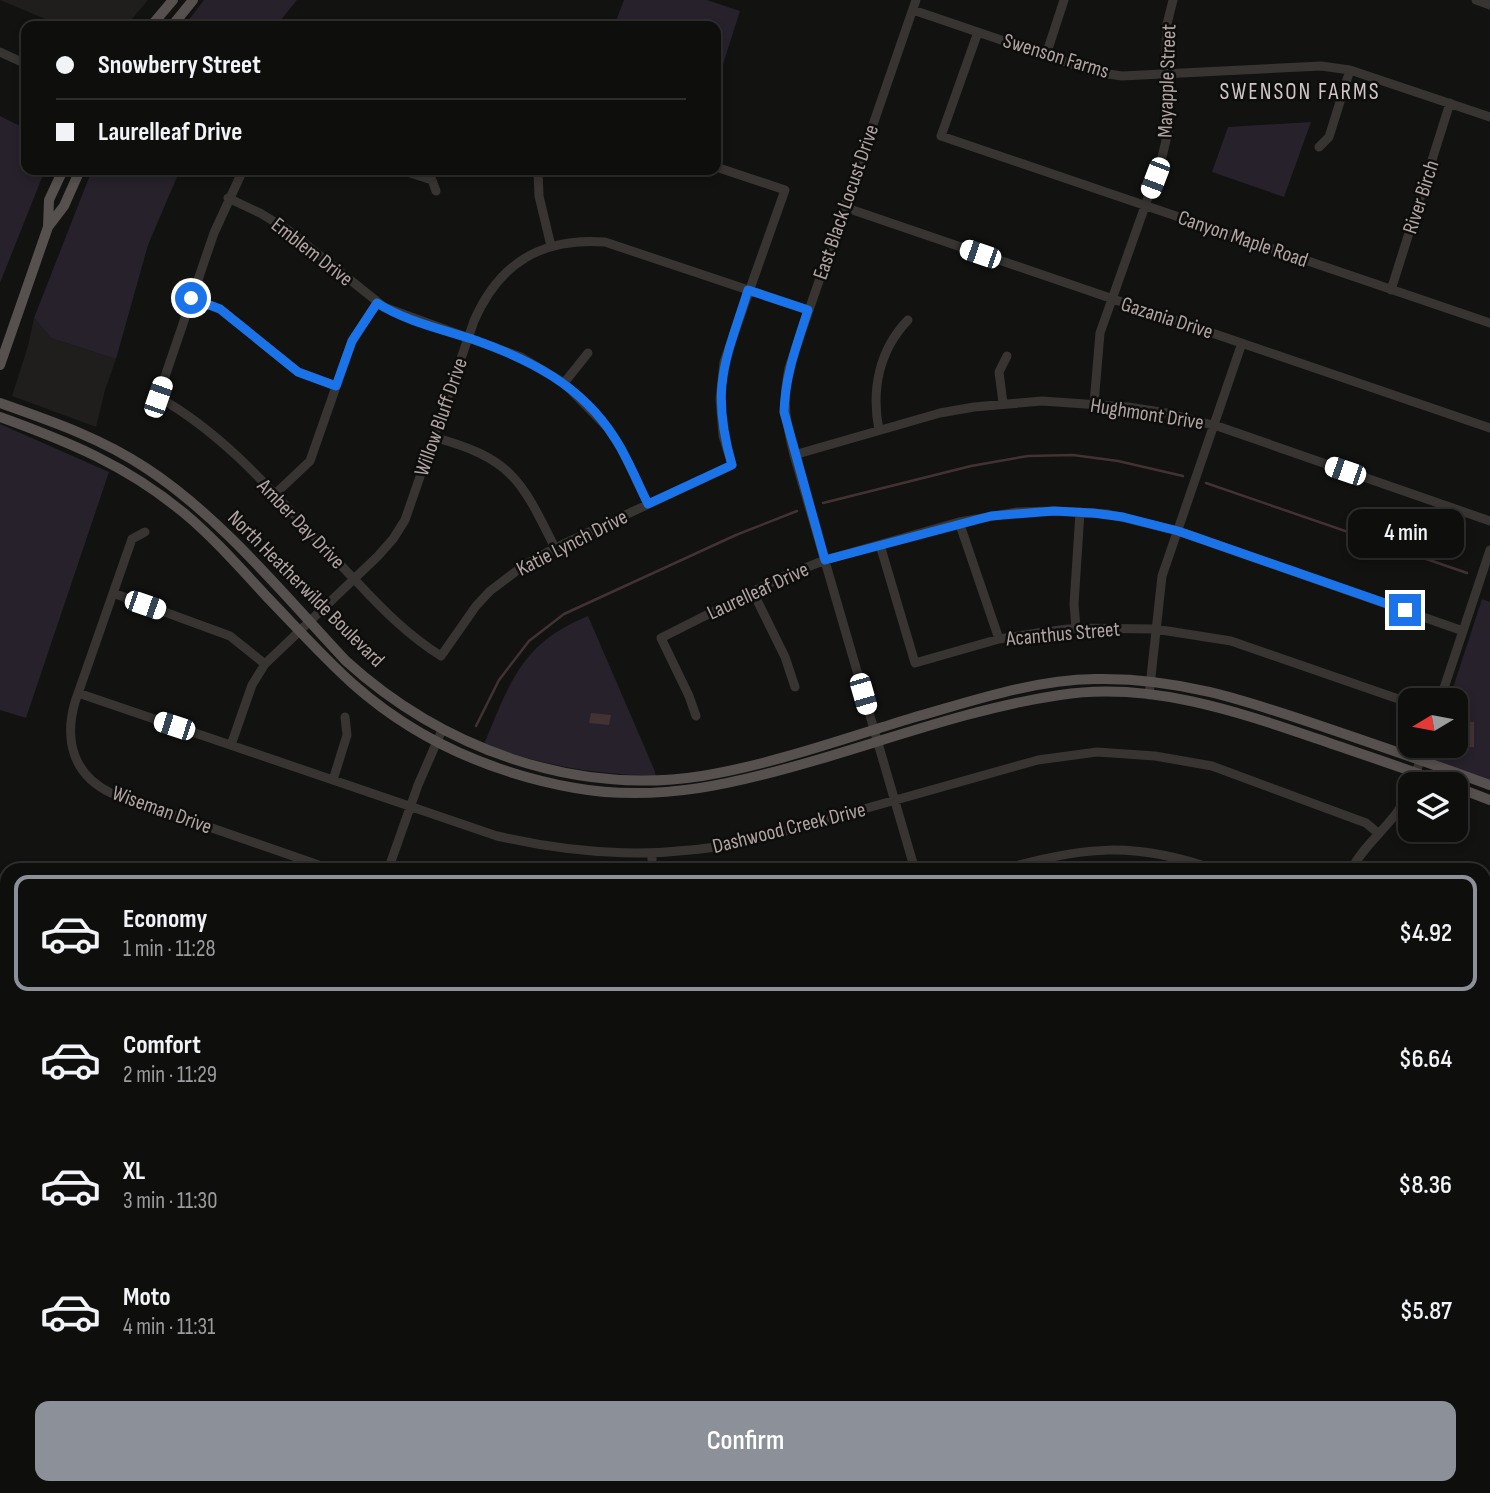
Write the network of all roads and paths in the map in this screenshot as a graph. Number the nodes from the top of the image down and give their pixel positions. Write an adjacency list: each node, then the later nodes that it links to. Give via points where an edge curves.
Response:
1 (173, 0): 9 (main road)
2 (193, 0): 10 (main road)
3 (916, 0): 8 (street, East Black Locust Drive)
4 (1065, 0): 13 (street)
5 (1173, 0): 16 (street, Mayapple Street, via 1167,24)
6 (1476, 0): 7 (street)
7 (1490, 5)
8 (913, 10): 11 (street, Swenson Farms); 29 (street, East Black Locust Drive)
9 (155, 21)
10 (176, 21)
11 (978, 32): 13 (street, Swenson Farms); 28 (street, Canyon Maple Road, via 941,136)
12 (0, 52): 14 (street)
13 (1046, 55): 16 (street, Swenson Farms, via 1095,72)
14 (21, 62)
15 (1350, 70): 16 (street, Swenson Farms, via 1321,66); 17 (street, Swenson Farms); 19 (street, via 1329,137)
16 (1167, 74): 28 (street, Mayapple Street, via 1169,128)
17 (1450, 103): 18 (street, Swenson Farms); 33 (street, River Birch)
18 (1490, 117)
19 (1319, 147)
20 (721, 169): 32 (street, via 785,190)
21 (61, 175): 30 (main road, via 49,200)
22 (78, 175): 30 (main road)
23 (240, 175): 27 (street)
24 (416, 175): 26 (street, via 432,180)
25 (538, 175): 31 (street)
26 (436, 191)
27 (228, 198): 34 (street); 36 (street, Emblem Drive, via 288,230)
28 (1144, 205): 33 (street, Canyon Maple Road); 35 (street, Mayapple Street)
29 (844, 207): 35 (street, Gazania Drive); 37 (street, East Black Locust Drive)
30 (48, 227): 44 (main road)
31 (551, 246): 32 (street, Willow Bluff Drive, via 605,242); 40 (street, Willow Bluff Drive, via 525,257 494,284)
32 (748, 290): 37 (street, Willow Bluff Drive); 59 (street, Katie Lynch Drive, via 724,362 720,390 723,436 732,465)
33 (1391, 290): 39 (street, Canyon Maple Road)
34 (191, 298): 46 (street, via 220,309 298,372); 58 (street, Amber Day Drive, via 158,397 209,432)
35 (1112, 300): 41 (street, Gazania Drive); 49 (street, Mayapple Street, via 1100,333)
36 (377, 303): 40 (street, Emblem Drive); 46 (street, via 352,341)
37 (808, 310): 57 (street, East Black Locust Drive, via 785,390 784,412)
38 (908, 320): 53 (street, via 893,335 879,373 875,394)
39 (1490, 323)
40 (467, 338): 45 (street, Emblem Drive, via 521,357); 55 (street, Willow Bluff Drive)
41 (1242, 343): 51 (street); 52 (street, Gazania Drive)
42 (588, 353): 45 (street)
43 (1007, 356): 48 (street, via 999,372)
44 (0, 365)
45 (564, 383): 59 (street, Emblem Drive, via 607,427)
46 (336, 386): 58 (street, via 310,461)
47 (0, 403): 54 (main road, North Heatherwilde Boulevard)
48 (1003, 403): 49 (street, Hughmont Drive); 53 (street, Hughmont Drive, via 940,413)
49 (1094, 404): 51 (street, Hughmont Drive, via 1167,413)
50 (0, 416): 56 (main road, North Heatherwilde Boulevard)
51 (1215, 426): 61 (street, Hughmont Drive); 63 (street)
52 (1490, 428)
53 (879, 430): 57 (street, Hughmont Drive)
54 (82, 433): 56 (main road); 72 (main road, North Heatherwilde Boulevard, via 145,468 194,503)
55 (433, 437): 66 (street, via 479,451 512,475 526,491); 69 (street, Willow Bluff Drive, via 405,520)
56 (64, 440): 76 (main road, North Heatherwilde Boulevard, via 138,479 185,514)
57 (794, 455): 68 (street, East Black Locust Drive)
58 (274, 495): 69 (street, Amber Day Drive)
59 (648, 504): 66 (street, Katie Lynch Drive)
60 (1080, 512): 62 (street, Laurelleaf Drive, via 1017,512); 63 (street, Laurelleaf Drive); 73 (street)
61 (1490, 521)
62 (960, 522): 65 (street, Laurelleaf Drive); 77 (street)
63 (1178, 531): 74 (street, via 1162,576); 75 (street, Laurelleaf Drive)
64 (145, 532): 71 (street, Wiseman Drive, via 132,539)
65 (880, 545): 68 (street, Laurelleaf Drive); 77 (street, Acanthus Street, via 915,663)
66 (555, 548): 78 (street, Katie Lynch Drive, via 491,591 463,621)
67 (1490, 550): 75 (street)
68 (825, 560): 70 (street, Laurelleaf Drive); 89 (street, East Black Locust Drive)
69 (354, 579): 72 (street, Willow Bluff Drive); 78 (street, Amber Day Drive, via 399,625)
70 (753, 592): 81 (street); 86 (street, Laurelleaf Drive, via 661,638)
71 (113, 593): 79 (street, via 230,635); 83 (street, Wiseman Drive)
72 (310, 623): 76 (street, Willow Bluff Drive); 88 (main road, North Heatherwilde Boulevard, via 364,678)
73 (1076, 628): 74 (street, Acanthus Street); 77 (street, Acanthus Street)
74 (1155, 629): 80 (street); 85 (street, Acanthus Street, via 1231,642)
75 (1464, 631): 82 (street)
76 (300, 632): 79 (street, Willow Bluff Drive); 90 (main road, North Heatherwilde Boulevard, via 375,703)
77 (999, 639)
78 (441, 656)
79 (265, 664): 92 (street, Willow Bluff Drive)
80 (1150, 682): 84 (street); 89 (main road, North Heatherwilde Boulevard, via 1060,681); 93 (main road, North Heatherwilde Boulevard, via 1203,689 1257,704)
81 (795, 687)
82 (1444, 688)
83 (78, 693): 92 (street, Dashwood Creek Drive); 104 (street, Wiseman Drive, via 70,722 72,747 80,766 101,788)
84 (1149, 695): 91 (main road, North Heatherwilde Boulevard, via 1062,694); 94 (main road, North Heatherwilde Boulevard, via 1201,702)
85 (1398, 699)
86 (696, 716)
87 (345, 717): 95 (street, via 347,736)
88 (442, 730): 89 (main road, North Heatherwilde Boulevard, via 486,751 549,769 606,779 652,780 729,770); 90 (street)
89 (874, 730): 91 (street, East Black Locust Drive)
90 (436, 741): 91 (main road, North Heatherwilde Boulevard, via 481,764 537,780 605,792 653,793 732,783); 100 (street)
91 (877, 742): 99 (street, East Black Locust Drive)
92 (231, 745): 95 (street, Dashwood Creek Drive)
93 (1420, 760): 94 (street); 96 (main road, North Heatherwilde Boulevard)
94 (1416, 772)
95 (333, 780): 100 (street, Dashwood Creek Drive)
96 (1489, 784)
97 (1468, 792): 98 (main road)
98 (1487, 799)
99 (894, 800): 102 (street, Dashwood Creek Drive, via 1038,760 1097,752 1155,756 1212,766 1366,823); 103 (street, Dashwood Creek Drive, via 750,841); 107 (street, East Black Locust Drive)
100 (410, 807): 103 (street, Dashwood Creek Drive, via 539,845); 105 (street)
101 (1398, 813): 102 (street)
102 (1378, 834): 110 (street)
103 (652, 854): 106 (street)
104 (313, 863)
105 (390, 863)
106 (652, 863)
107 (913, 863)
108 (1025, 863): 109 (street, via 1082,850 1120,849)
109 (1197, 863)
110 (1356, 863)

